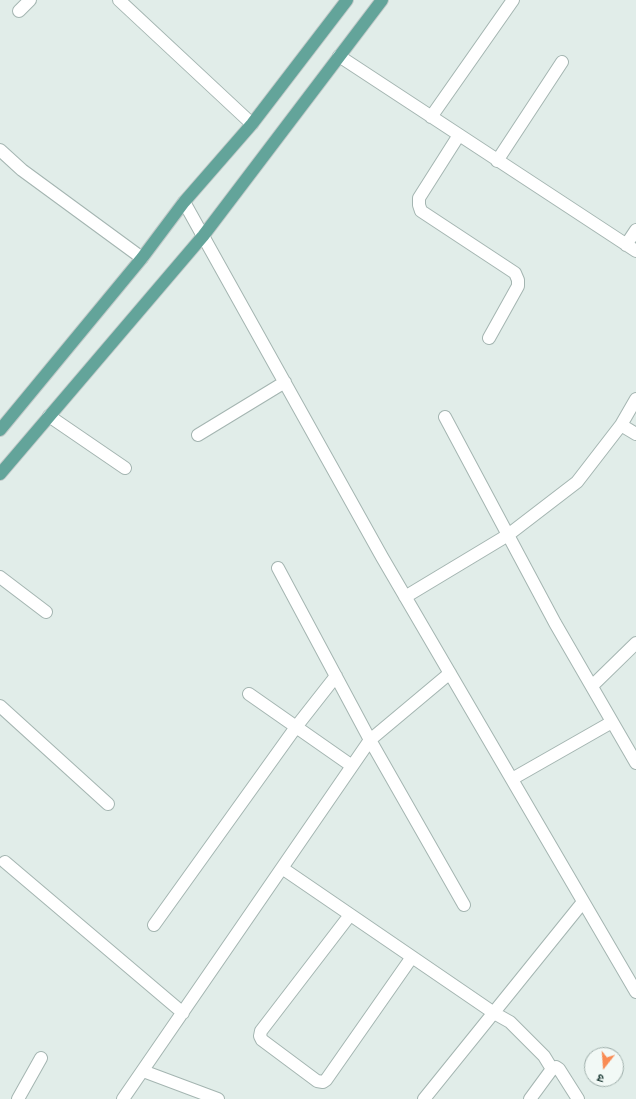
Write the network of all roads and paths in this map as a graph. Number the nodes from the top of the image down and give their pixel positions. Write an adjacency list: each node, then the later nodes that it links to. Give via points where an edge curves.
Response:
1 (30, 0): 6 (street)
2 (119, 0): 10 (street)
3 (347, 0): 10 (main road)
4 (382, 0): 7 (main road)
5 (513, 0): 9 (street)
6 (19, 11)
7 (339, 56): 9 (street); 16 (main road)
8 (562, 62): 13 (street)
9 (431, 117): 11 (street)
10 (252, 124): 14 (main road)
11 (459, 135): 13 (street); 19 (street, via 419,198 419,205 421,211 515,273 518,286)
12 (0, 150): 18 (street, via 22,170)
13 (497, 161): 17 (street)
14 (184, 202): 16 (street); 18 (main road)
15 (636, 230): 17 (street)
16 (203, 236): 20 (street); 22 (main road)
17 (631, 248)
18 (142, 258): 25 (main road)
19 (489, 338)
20 (285, 382): 27 (street); 33 (street)
21 (636, 399): 24 (street)
22 (49, 416): 28 (street); 29 (main road)
23 (445, 417): 30 (street)
24 (621, 425): 26 (street); 30 (street, via 577,482)
25 (0, 430)
26 (636, 434)
27 (198, 435)
28 (125, 468)
29 (0, 474)
30 (508, 535): 33 (street); 38 (street)
31 (278, 568): 37 (street)
32 (0, 577): 34 (street)
33 (405, 597): 36 (street)
34 (46, 612)
35 (636, 644): 38 (street)
36 (450, 673): 43 (street); 47 (street)
37 (336, 676): 42 (street); 43 (street)
38 (592, 686): 41 (street)
39 (249, 694): 42 (street)
40 (0, 706): 48 (street)
41 (612, 722): 44 (street); 47 (street)
42 (296, 727): 46 (street); 54 (street)
43 (370, 740): 46 (street); 52 (street)
44 (632, 748): 45 (street)
45 (636, 764)
46 (352, 766): 50 (street)
47 (512, 780): 51 (street)
48 (108, 804)
49 (5, 862): 57 (street)
50 (282, 868): 53 (street); 57 (street)
51 (583, 902): 56 (street); 58 (street)
52 (464, 905)
53 (350, 915): 55 (street); 55 (street, via 261,1031 260,1036 317,1081 326,1080)
54 (154, 925)
55 (412, 957): 58 (street)
56 (636, 992)
57 (183, 1013): 61 (street)
58 (494, 1013): 60 (street, via 510,1022 544,1056); 65 (street)
59 (41, 1058): 62 (street)
60 (552, 1069): 66 (street); 67 (street, via 559,1069)
61 (142, 1071): 63 (street); 64 (street)
62 (18, 1099)
63 (123, 1099)
64 (218, 1099)
65 (424, 1099)
66 (530, 1099)
67 (578, 1099)

